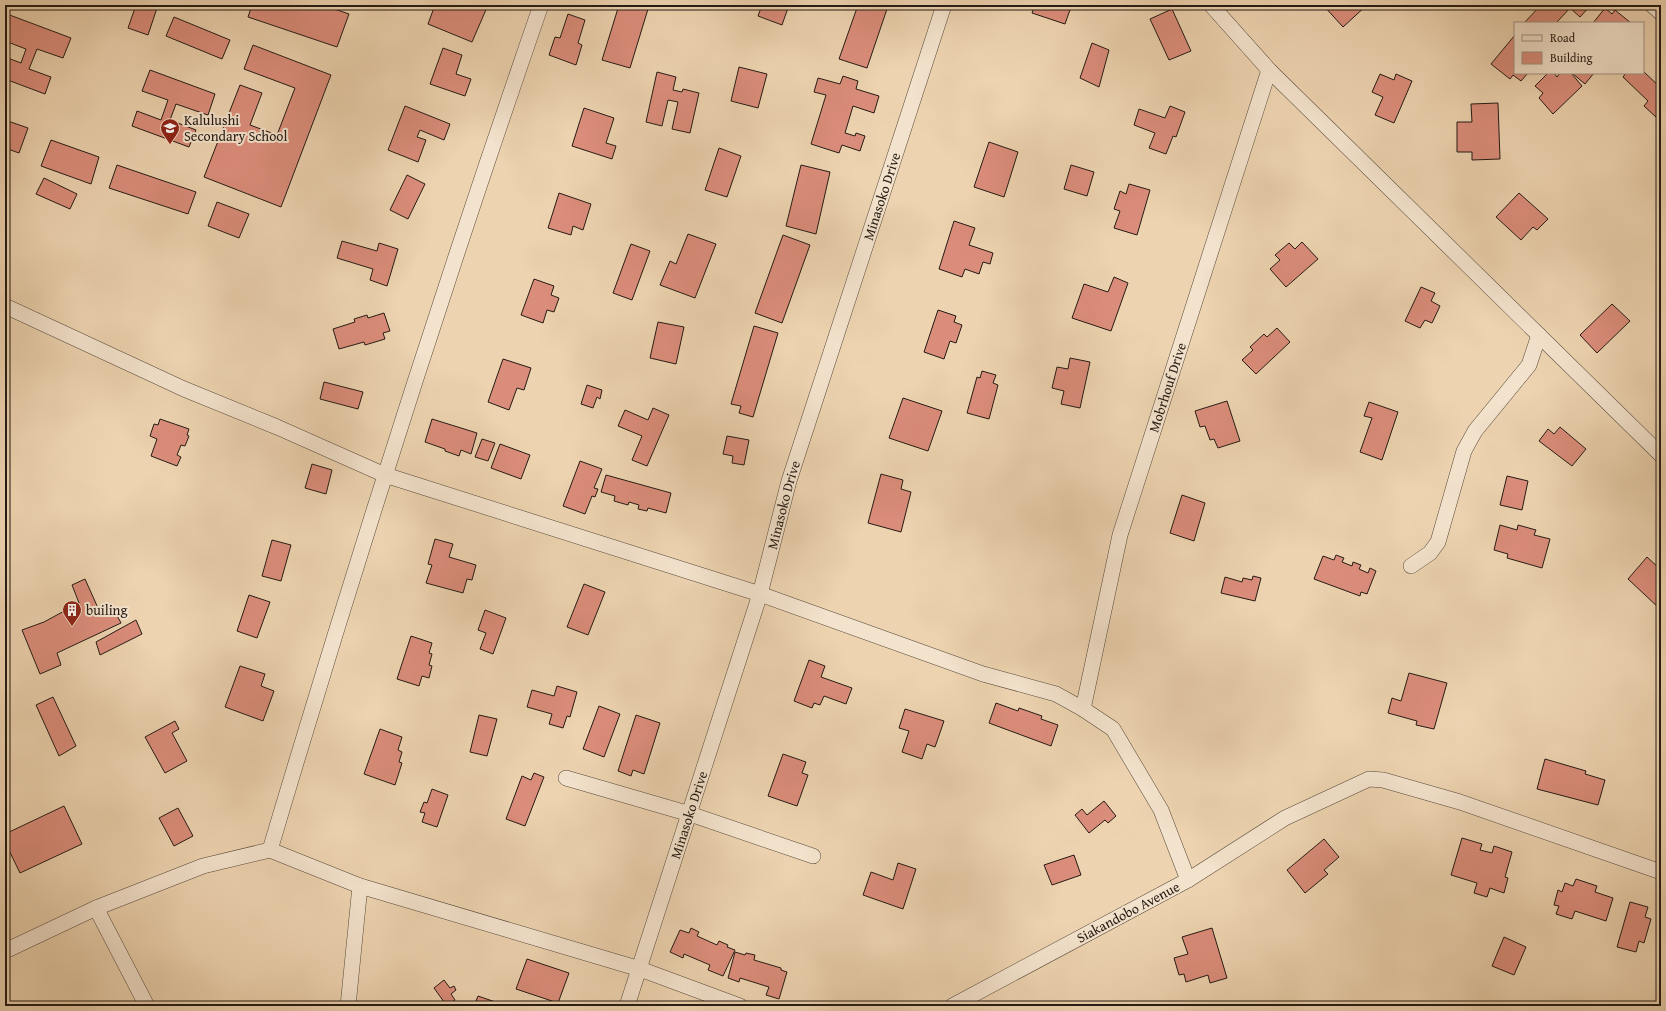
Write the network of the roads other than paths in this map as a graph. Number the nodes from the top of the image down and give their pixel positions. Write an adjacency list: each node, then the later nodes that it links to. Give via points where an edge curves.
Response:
1 (540, 5): 10 (street, via 477,189)
2 (944, 5): 12 (street, Minasoko Drive, via 789,481)
3 (1211, 5): 6 (street)
4 (1652, 5): 5 (street)
5 (1661, 13)
6 (1269, 70): 8 (street); 13 (street, Mobrhouf Drive, via 1120,535)
7 (5, 306): 10 (street, Siakandobo Avenue, via 177,386)
8 (1539, 335): 9 (street); 11 (street, via 1529,365 1469,441 1438,542 1430,553)
9 (1661, 455)
10 (385, 475): 12 (street, Siakandobo Avenue); 16 (street, via 328,654)
11 (1411, 566)
12 (760, 594): 13 (street, Siakandobo Avenue, via 983,674 1056,694); 15 (street, Minasoko Drive)
13 (1083, 709): 19 (street, Siakandobo Avenue, via 1113,728 1123,743 1161,810)
14 (566, 778): 15 (street)
15 (690, 814): 17 (street); 23 (street, Minasoko Drive)
16 (270, 850): 20 (street); 21 (street, via 203,866)
17 (813, 856)
18 (1661, 872): 19 (street, via 1460,802 1383,780 1369,780 1285,818)
19 (1188, 880): 28 (street, Siakandobo Avenue)
20 (360, 886): 23 (street); 25 (street)
21 (96, 908): 22 (street); 24 (street)
22 (5, 951)
23 (640, 969): 26 (street, Minasoko Drive); 27 (street)
24 (146, 1006)
25 (348, 1006)
26 (628, 1006)
27 (740, 1006)
28 (952, 1006)

